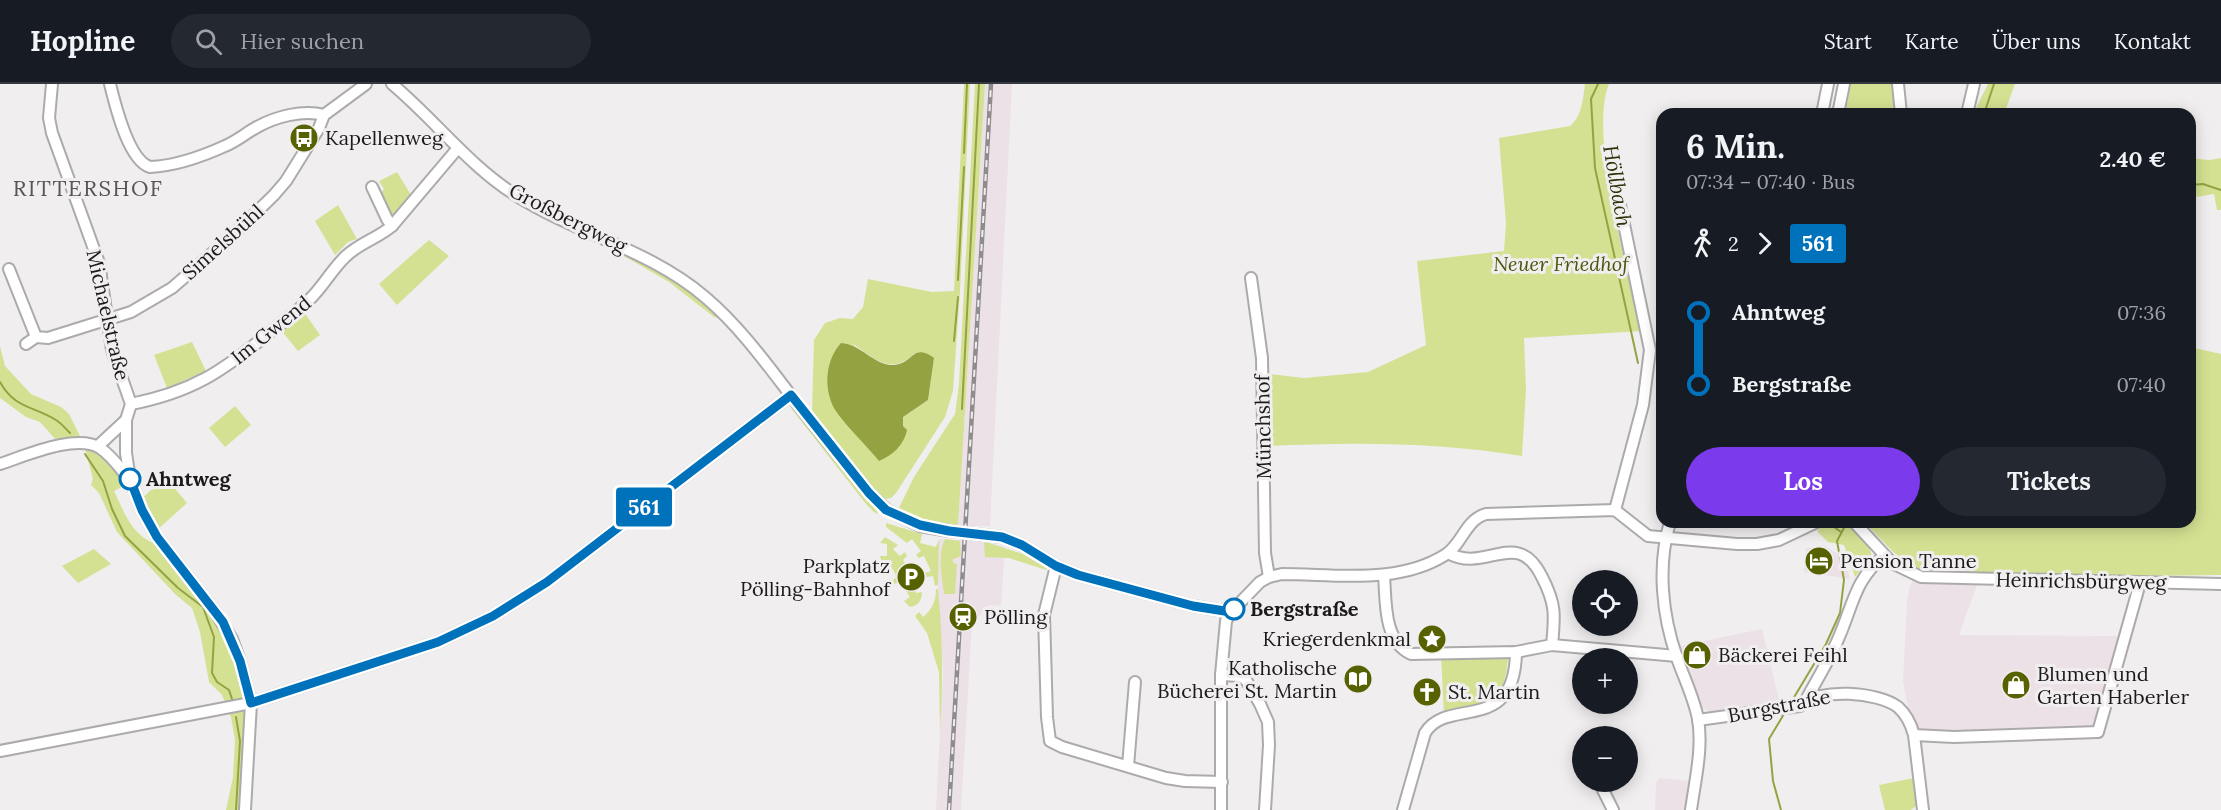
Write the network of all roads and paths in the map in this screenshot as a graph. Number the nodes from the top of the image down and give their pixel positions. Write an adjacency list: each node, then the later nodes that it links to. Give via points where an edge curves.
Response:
1 (52, 84): 20 (street, Michaelstraße, via 50,124 99,263)
2 (110, 84): 13 (street, via 131,146 146,166 208,154 258,127 287,117)
3 (366, 84): 13 (street, Simelsbühl)
4 (392, 84): 14 (street, Großbergweg)
5 (1828, 84): 9 (street)
6 (1844, 84): 10 (street)
7 (1899, 84): 11 (street)
8 (1974, 84): 12 (street)
9 (1823, 108)
10 (1839, 108)
11 (1901, 108)
12 (1968, 108)
13 (324, 115): 20 (street, Simelsbühl, via 286,181 254,216 172,288 131,312)
14 (458, 148): 17 (street, Im Gwend); 25 (street, Großbergweg, via 517,196 640,254 681,278 724,314)
15 (372, 187): 17 (street)
16 (1620, 205): 24 (street)
17 (392, 226): 26 (street, Im Gwend, via 346,256 311,299 220,371 186,388)
18 (9, 269): 21 (street)
19 (1251, 278): 40 (street, Münchshof, via 1262,358 1265,553)
20 (106, 321): 21 (street, Simelsbühl, via 48,338); 26 (street, Michaelstraße, via 111,350)
21 (36, 337): 22 (street, Simelsbühl)
22 (26, 344)
23 (1656, 349): 24 (street)
24 (1650, 350): 31 (street, via 1641,413)
25 (791, 395): 38 (street, Großbergweg, via 879,504 931,529 1009,539); 50 (street, via 547,582 493,616 438,642)
26 (131, 404): 27 (street, Michaelstraße)
27 (126, 420): 28 (street); 30 (street, Michaelstraße)
28 (98, 446): 29 (street, via 78,442 60,445); 30 (street)
29 (0, 464)
30 (130, 479): 50 (street, via 157,537 223,622 240,661)
31 (1616, 510): 35 (street, via 1645,535); 36 (street, via 1486,514 1473,520)
32 (1668, 528): 35 (street)
33 (1804, 528): 35 (street, via 1779,540 1757,544)
34 (1859, 528): 37 (street, Heinrichsbürgweg)
35 (1666, 538): 46 (street, via 1664,596)
36 (1448, 553): 39 (street, via 1429,563); 44 (street, via 1467,559 1510,553 1528,557 1552,598)
37 (1884, 556): 41 (street, Heinrichsbürgweg, via 1921,577); 49 (street, via 1856,590 1838,639)
38 (1056, 566): 43 (street, via 1139,593); 54 (street, via 1044,615 1050,741)
39 (1384, 575): 40 (street); 45 (street, via 1391,632 1397,645 1408,653)
40 (1269, 577): 43 (street)
41 (2140, 583): 42 (street, Heinrichsbürgweg); 52 (street, via 2098,732)
42 (2221, 584)
43 (1231, 612): 47 (street, via 1224,630)
44 (1552, 645): 45 (street); 46 (street)
45 (1516, 652): 60 (street, via 1510,684 1502,699 1429,726)
46 (1677, 656): 51 (street)
47 (1221, 675): 55 (street); 59 (street, via 1246,680 1268,722)
48 (1135, 681): 54 (street)
49 (1806, 700): 51 (street, Burgstraße, via 1800,706); 52 (street, Burgstraße, via 1845,694 1876,698 1899,708)
50 (251, 703): 53 (street); 57 (street)
51 (1698, 720): 62 (street, via 1698,759)
52 (1914, 735): 63 (street, Burgstraße)
53 (0, 751)
54 (1128, 766): 55 (street, via 1166,778)
55 (1222, 782): 58 (street)
56 (1604, 792): 61 (street)
57 (245, 810)
58 (1221, 810)
59 (1265, 810)
60 (1403, 810)
61 (1613, 810)
62 (1691, 810)
63 (1923, 810)

